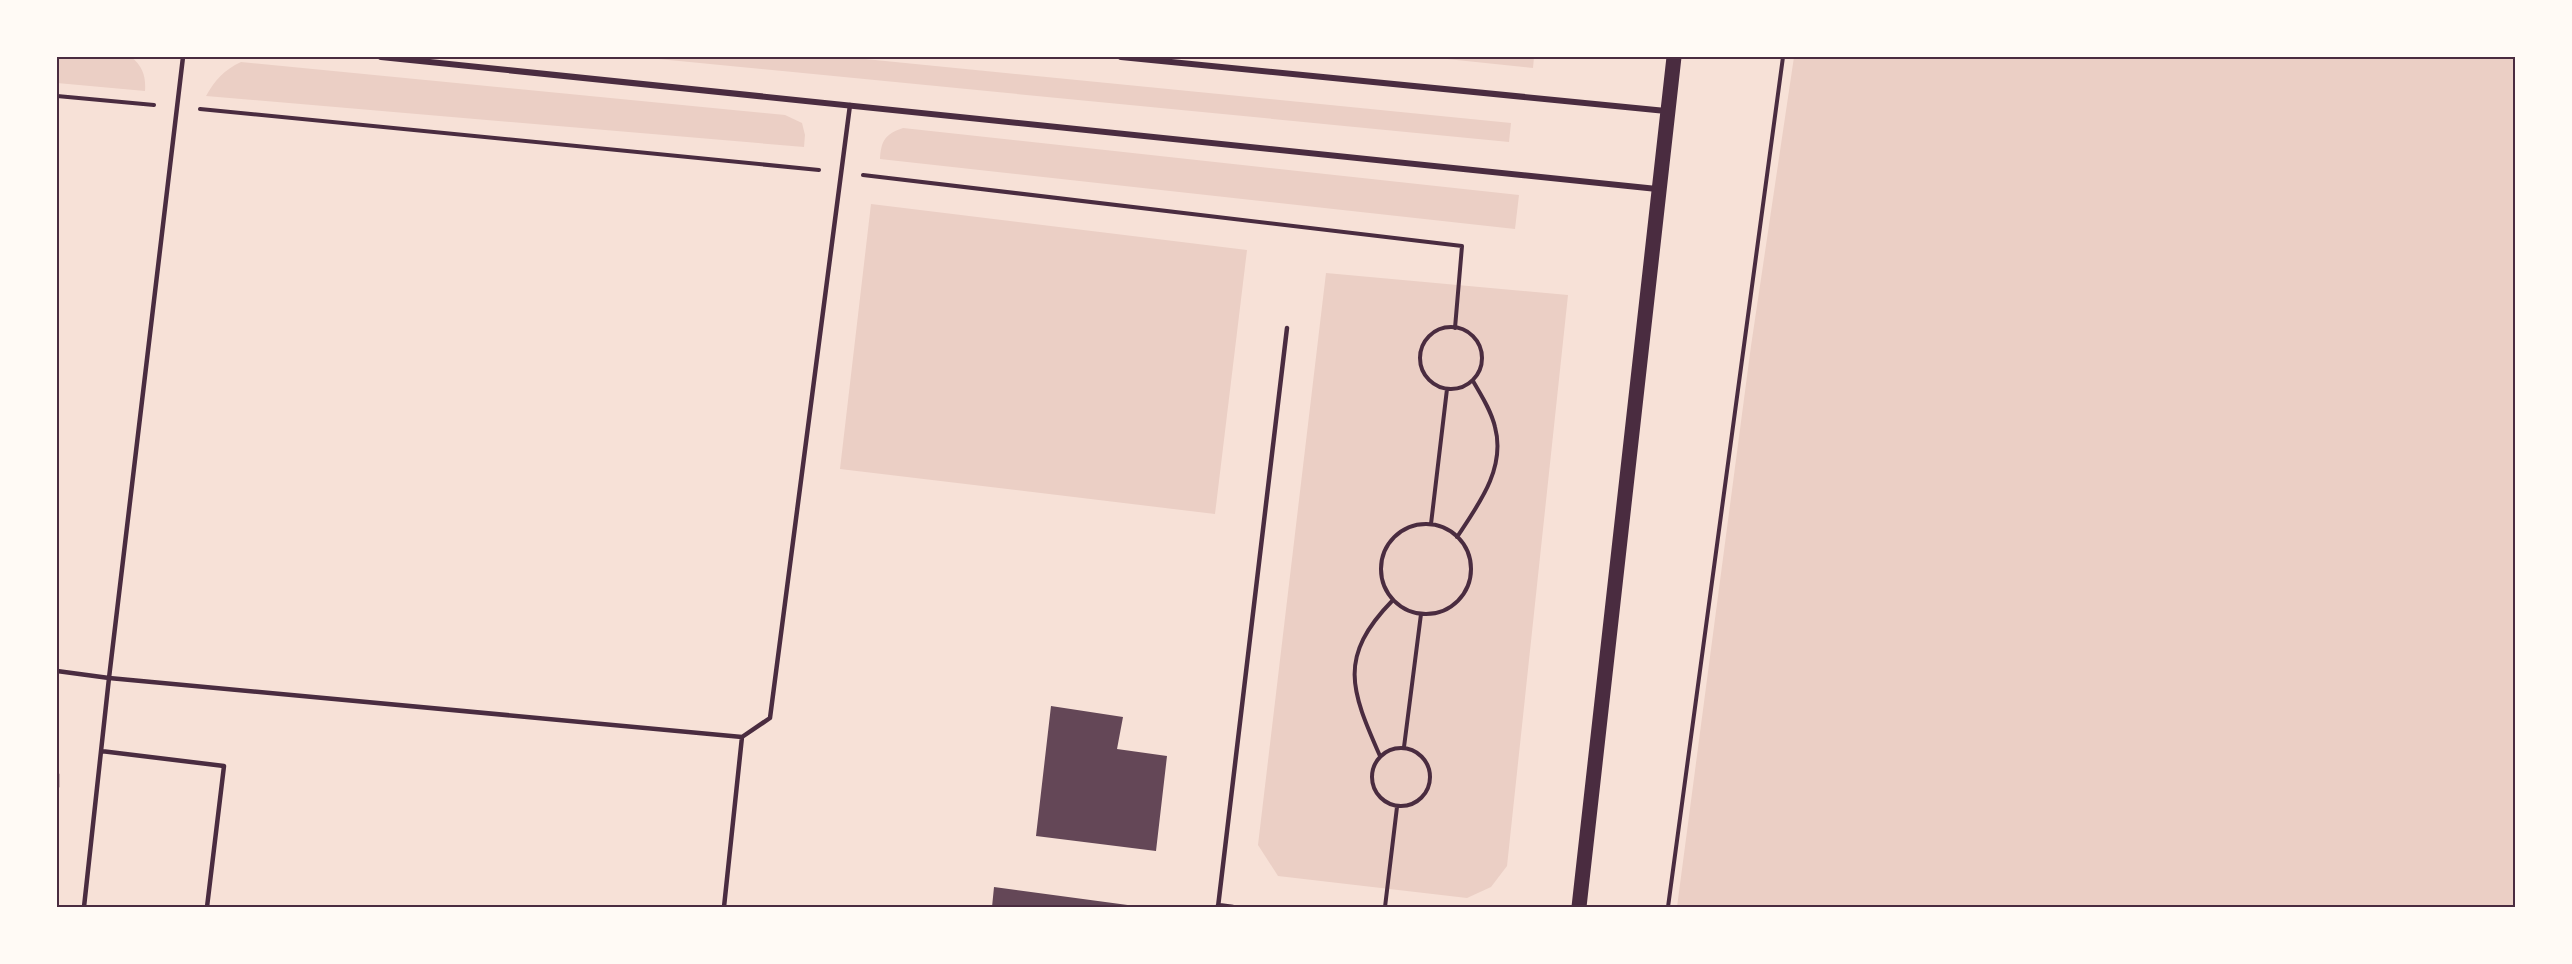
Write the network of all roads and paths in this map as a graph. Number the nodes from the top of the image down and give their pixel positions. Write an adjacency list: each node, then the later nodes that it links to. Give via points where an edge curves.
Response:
1 (183, 57): 8 (lane)
2 (381, 57): 7 (street)
3 (1121, 57): 9 (street)
4 (1674, 57): 9 (main road)
5 (1783, 57): 36 (path)
6 (57, 96): 8 (path)
7 (850, 105): 10 (lane); 11 (street)
8 (177, 107): 10 (path); 21 (lane)
9 (1666, 111): 11 (main road)
10 (841, 172): 13 (path, via 1462,246); 22 (lane, via 770,718)
11 (1658, 189): 35 (main road)
12 (1287, 328): 29 (lane)
13 (1455, 328): 14 (path, via 1467,332 1477,342 1482,355); 15 (path, via 1441,329 1429,336 1421,348 1424,375 1434,385)
14 (1473, 381): 15 (path); 17 (path, via 1495,425 1496,462 1489,484)
15 (1447, 389): 16 (path)
16 (1431, 524): 17 (path); 18 (path, via 1415,525 1389,542 1380,571)
17 (1457, 537): 19 (path, via 1468,552 1469,583 1462,597 1450,607 1436,614)
18 (1393, 600): 19 (path, via 1405,610); 25 (path, via 1378,614 1361,641 1354,678 1357,702)
19 (1420, 614): 23 (path)
20 (57, 671): 21 (lane)
21 (109, 678): 22 (lane); 24 (lane)
22 (742, 737): 32 (lane)
23 (1404, 747): 25 (path); 28 (path, via 1426,761 1429,787 1416,802)
24 (101, 751): 30 (lane); 31 (lane, via 224,766)
25 (1380, 756): 28 (path, via 1371,780 1375,793)
26 (57, 774): 27 (lane)
27 (57, 787)
28 (1397, 807): 34 (path)
29 (1218, 906): 33 (lane)
30 (84, 907)
31 (207, 907)
32 (724, 907)
33 (1233, 907)
34 (1385, 907)
35 (1579, 907)
36 (1668, 907)

